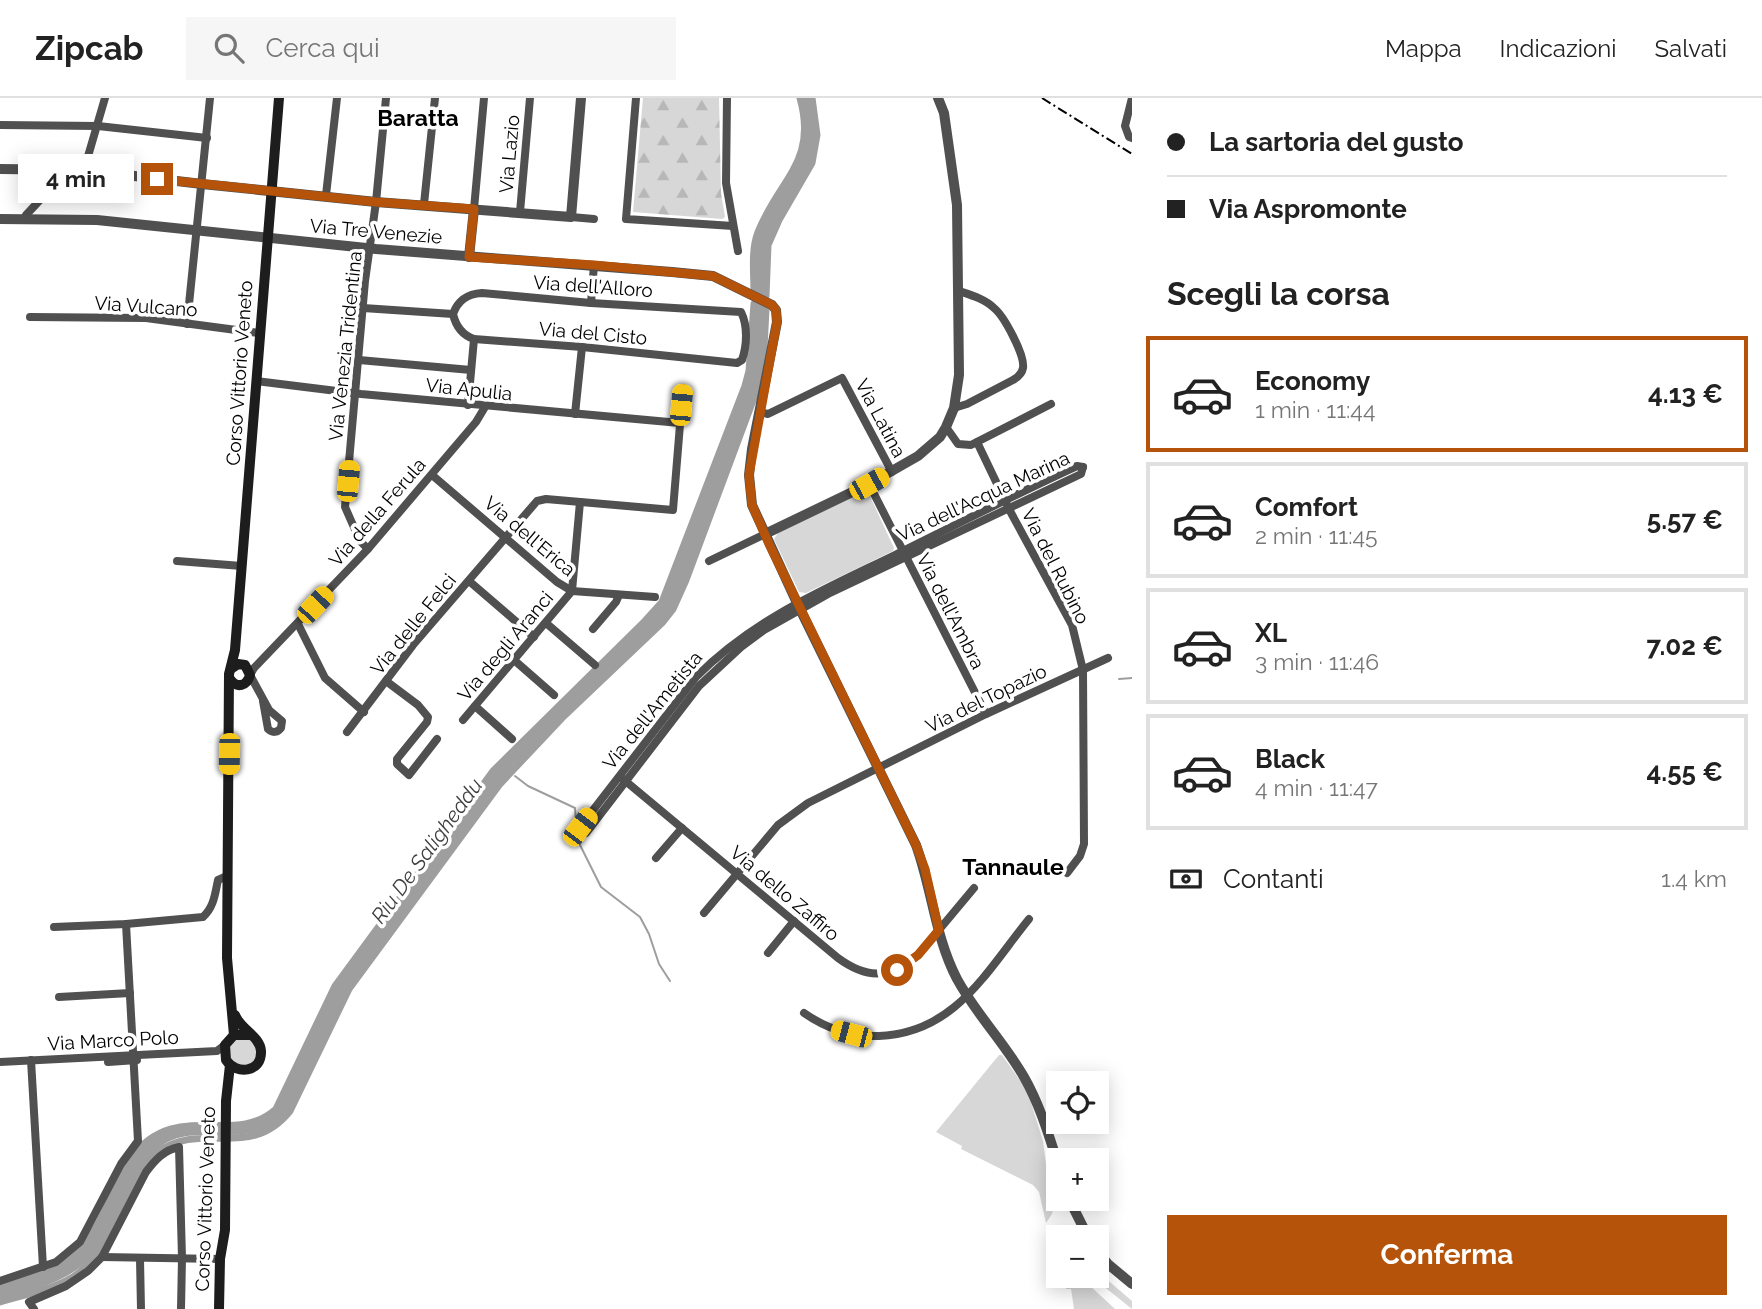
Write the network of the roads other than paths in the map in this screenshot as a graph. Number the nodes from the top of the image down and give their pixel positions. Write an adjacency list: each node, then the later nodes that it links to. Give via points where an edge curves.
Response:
1 (105, 98): 15 (street)
2 (210, 98): 16 (street)
3 (279, 98): 22 (main road, Corso Vittorio Veneto)
4 (338, 98): 23 (street)
5 (386, 98): 24 (street, Via Venezia Tridentina)
6 (435, 98): 25 (street)
7 (484, 98): 26 (street)
8 (530, 98): 27 (street, Via Lazio)
9 (581, 98): 28 (street)
10 (636, 98): 32 (street, via 626,219)
11 (727, 98): 32 (street, via 726,183)
12 (938, 98): 39 (street, via 956,188)
13 (1132, 98): 17 (street, via 1125,126)
14 (0, 125): 15 (street)
15 (98, 126): 16 (street); 20 (street)
16 (207, 138): 21 (street)
17 (1130, 138)
18 (0, 169): 19 (street)
19 (69, 169): 20 (street); 30 (street)
20 (84, 170): 21 (street)
21 (202, 184): 22 (street); 33 (street)
22 (271, 191): 23 (street); 34 (main road, Corso Vittorio Veneto)
23 (326, 195): 24 (street)
24 (376, 202): 25 (street); 35 (street, Via Venezia Tridentina)
25 (424, 204): 26 (street)
26 (474, 209): 27 (street); 37 (street)
27 (520, 212): 28 (street)
28 (571, 217): 31 (street)
29 (0, 219): 30 (street, Via Tre Venezie)
30 (25, 219): 33 (street, Via Tre Venezie, via 97,220)
31 (594, 219)
32 (733, 226): 36 (street)
33 (197, 231): 34 (street, Via Tre Venezie); 44 (street)
34 (267, 238): 35 (street, Via Tre Venezie); 45 (main road, Corso Vittorio Veneto)
35 (370, 248): 37 (street, Via Tre Venezie); 41 (street, Via Venezia Tridentina)
36 (738, 251)
37 (469, 257): 38 (street, Via Tre Venezie)
38 (594, 265): 40 (street); 58 (street, Via Tre Venezie, via 713,276 769,303 776,310 777,322)
39 (959, 291): 57 (street, via 960,356); 57 (street, via 998,310 1024,365 1013,380)
40 (592, 303): 42 (street, Via dell'Alloro, via 472,293); 48 (street, Via dell'Alloro, via 741,312 746,321)
41 (363, 308): 42 (street); 49 (street, Via Venezia Tridentina)
42 (453, 314): 46 (street, via 462,333)
43 (30, 317): 44 (street, Via Vulcano, via 146,318)
44 (187, 324): 45 (street, Via Vulcano)
45 (259, 333): 51 (main road, Corso Vittorio Veneto)
46 (474, 339): 47 (street, Via del Cisto); 50 (street)
47 (582, 347): 48 (street, Via del Cisto, via 737,363); 59 (street)
48 (742, 359)
49 (359, 360): 50 (street); 53 (street, Via Venezia Tridentina)
50 (471, 370): 55 (street)
51 (256, 380): 53 (street, Via Apulia); 76 (main road, Corso Vittorio Veneto)
52 (683, 387): 60 (street)
53 (356, 394): 55 (street, Via Apulia); 72 (street, Via Venezia Tridentina, via 345,507)
54 (1051, 404): 62 (street)
55 (468, 405): 56 (street, Via Apulia)
56 (485, 407): 59 (street, Via Apulia); 64 (street, Via della Ferula)
57 (954, 408): 61 (street)
58 (760, 412): 63 (street, Via Latina, via 768,414 842,378); 66 (street)
59 (575, 414): 60 (street, Via Apulia)
60 (680, 423): 67 (street, Via delle Felci, via 673,510)
61 (946, 427): 62 (street, via 958,444); 63 (street, via 928,449)
62 (977, 442): 68 (street, Via del Rubino)
63 (892, 472): 65 (street)
64 (432, 475): 71 (street, Via dell'Erica); 72 (street, Via della Ferula)
65 (869, 484): 69 (street); 73 (street, Via dell'Ambra)
66 (749, 492): 69 (street, via 769,524); 70 (street)
67 (580, 502): 71 (street, Via delle Felci, via 537,501); 78 (street)
68 (1007, 504): 68 (street, Via dell'Acqua Marina, via 1081,474 1083,467 1077,466); 73 (street, Via dell'Acqua Marina); 89 (street, Via del Rubino, via 1072,625)
69 (782, 526): 70 (street)
70 (765, 534): 75 (street); 81 (street)
71 (505, 537): 77 (street, Via delle Felci); 78 (street, Via dell'Erica)
72 (368, 549): 83 (street, Via della Ferula)
73 (904, 554): 81 (street, Via dell'Acqua Marina); 95 (street, Via dell'Ambra)
74 (177, 561): 76 (street)
75 (709, 561)
76 (242, 566): 90 (main road, Corso Vittorio Veneto, via 235,650)
77 (468, 581): 85 (street); 91 (street, Via delle Felci)
78 (572, 591): 79 (street, Via dell'Erica); 82 (street, Via degli Aranci)
79 (620, 595): 80 (street, Via dell'Erica); 84 (street)
80 (656, 597)
81 (798, 606): 101 (street); 102 (street, Via dell'Ametista, via 720,665)
82 (545, 623): 85 (street, Via degli Aranci); 88 (street)
83 (298, 624): 90 (street, Via della Ferula); 94 (street, via 325,677)
84 (593, 629)
85 (534, 637): 87 (street, Via degli Aranci)
86 (1108, 658): 89 (street, Via del Topazio)
87 (514, 660): 92 (street); 93 (street, Via degli Aranci)
88 (595, 665)
89 (1083, 670): 95 (street, Via del Topazio); 106 (street, Via del Rubino, via 1084,844)
90 (243, 673): 96 (street); 108 (main road, Corso Vittorio Veneto, via 230,716)
91 (386, 681): 94 (street, Via delle Felci); 100 (street, via 428,717 397,764 409,775)
92 (554, 695)
93 (475, 706): 97 (street, Via degli Aranci); 99 (street)
94 (364, 712): 98 (street, Via delle Felci)
95 (986, 714): 101 (street, Via del Topazio, via 950,737)
96 (272, 719)
97 (463, 720)
98 (347, 732)
99 (512, 738)
100 (437, 739)
101 (879, 768): 107 (street, Via del Topazio, via 792,813); 115 (street, via 925,869)
102 (622, 778): 103 (street, Via dello Zaffiro); 104 (street, Via dell'Ametista)
103 (682, 828): 105 (street); 107 (street, Via dello Zaffiro)
104 (583, 830)
105 (656, 858)
106 (1067, 873)
107 (737, 874): 110 (street, Via del Topazio); 112 (street, Via dello Zaffiro)
108 (227, 876): 113 (street, via 218,880 214,901 204,917); 120 (main road, Corso Vittorio Veneto, via 227,969)
109 (974, 888): 115 (street, Via dello Zaffiro)
110 (704, 913)
111 (1028, 919): 118 (street)
112 (794, 921): 115 (street, Via dello Zaffiro, via 851,968 876,974 907,964); 116 (street)
113 (126, 925): 114 (street); 117 (street)
114 (54, 927)
115 (939, 930): 118 (street)
116 (768, 953)
117 (130, 993): 119 (street); 125 (street)
118 (967, 996): 121 (street, via 931,1024 889,1036 851,1034 820,1024); 131 (street, via 1023,1075)
119 (59, 997)
120 (233, 1009): 122 (main road, Corso Vittorio Veneto); 123 (main road, Corso Vittorio Veneto)
121 (804, 1013)
122 (234, 1035): 123 (main road); 124 (main road)
123 (250, 1035): 129 (main road, via 259,1043 261,1055 256,1066)
124 (225, 1045): 125 (street, Via Marco Polo, via 217,1051); 127 (main road)
125 (132, 1058): 126 (street, Via Marco Polo); 127 (street, Via Marco Polo, via 219,1056); 137 (street, via 138,1141 80,1242)
126 (31, 1063): 128 (street, Via Marco Polo); 137 (street)
127 (228, 1063): 129 (main road); 130 (main road, Corso Vittorio Veneto)
128 (0, 1064)
129 (244, 1071): 130 (main road, Corso Vittorio Veneto)
130 (228, 1090): 135 (main road, Corso Vittorio Veneto, via 225,1230)
131 (1053, 1148)
132 (102, 1257): 133 (street, via 146,1172 155,1160 179,1147); 134 (street); 140 (street, via 66,1286)
133 (182, 1258): 134 (street); 135 (street); 142 (street)
134 (140, 1259): 141 (street)
135 (220, 1259): 143 (main road, Corso Vittorio Veneto)
136 (1109, 1265): 139 (street)
137 (43, 1267): 138 (street)
138 (0, 1281)
139 (1132, 1284)
140 (32, 1305)
141 (141, 1309)
142 (181, 1309)
143 (219, 1309)

